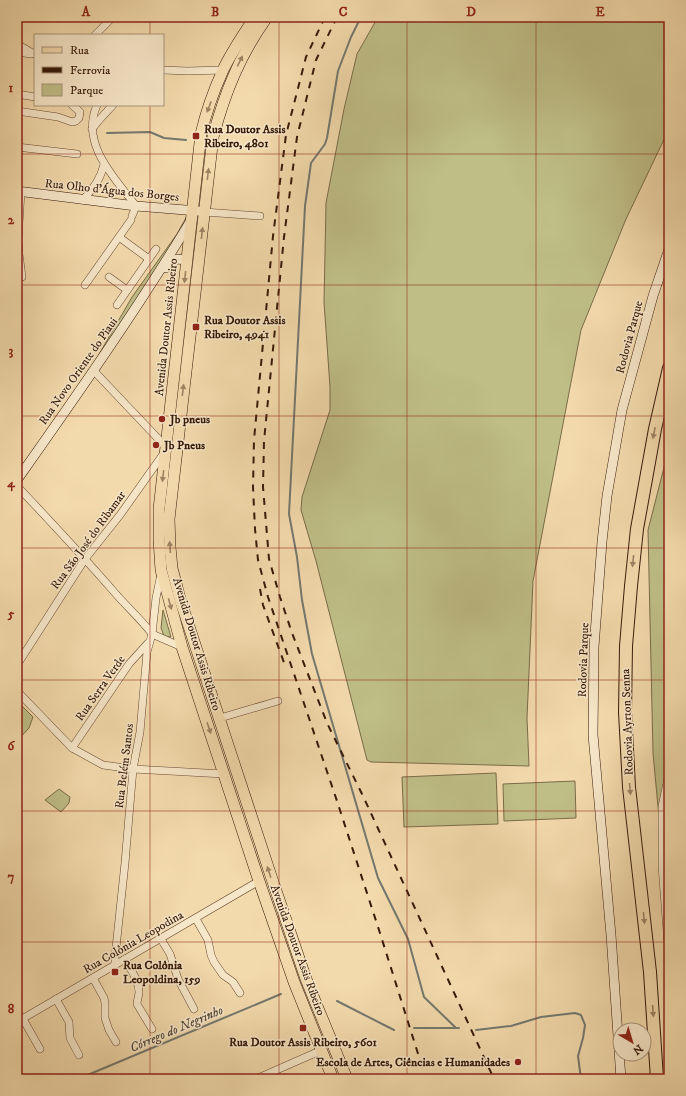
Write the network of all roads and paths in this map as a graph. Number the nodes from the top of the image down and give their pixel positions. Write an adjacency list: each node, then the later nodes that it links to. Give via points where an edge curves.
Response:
1 (113, 17): 4 (street)
2 (255, 17): 9 (main road, Avenida Doutor Assis Ribeiro)
3 (267, 17): 23 (main road, Avenida Doutor Assis Ribeiro, one-way to 3, via 218,116 244,52)
4 (96, 34)
5 (17, 44): 7 (street)
6 (17, 52): 7 (street)
7 (34, 54)
8 (164, 70): 9 (street)
9 (223, 70): 24 (main road, Avenida Doutor Assis Ribeiro, one-way to 24, via 201,134)
10 (17, 94): 11 (street)
11 (34, 97)
12 (73, 106): 15 (street, via 80,112 79,118 72,122 58,117)
13 (97, 106): 16 (street)
14 (113, 106): 16 (street)
15 (17, 111)
16 (92, 129): 19 (street, via 94,143)
17 (17, 148): 18 (street)
18 (76, 154)
19 (104, 164): 21 (street, via 97,183); 22 (street)
20 (19, 191): 21 (street, Rua Olho d'Água dos Borges); 27 (street)
21 (83, 200): 22 (street, Rua Olho d'Água dos Borges)
22 (136, 206): 24 (street, Rua Olho d'Água dos Borges); 26 (street, via 132,218)
23 (204, 212): 24 (street, Rua Olho d'Água dos Borges); 25 (street); 51 (main road, Avenida Doutor Assis Ribeiro, one-way to 23, via 172,568 169,519)
24 (192, 215): 31 (main road, Avenida Doutor Assis Ribeiro); 32 (street, Rua Novo Oriente do Piaui)
25 (260, 216)
26 (119, 237): 30 (street); 35 (street)
27 (18, 240): 33 (street)
28 (156, 249): 30 (street)
29 (669, 249): 75 (street, Rodovia Parque, via 653,296 622,410 602,542 594,647 593,735)
30 (149, 259): 36 (street)
31 (187, 260): 32 (street, Rua Novo Oriente do Piaui, via 177,259); 40 (main road, Avenida Doutor Assis Ribeiro, one-way to 40)
32 (158, 276): 39 (street, Rua Novo Oriente do Piaui)
33 (22, 277)
34 (109, 277): 36 (street)
35 (85, 285)
36 (127, 290): 37 (street)
37 (117, 305)
38 (669, 368): 76 (highway, Rodovia Ayrton Senna, one-way to 76, via 637,529 626,646 625,712 629,787 650,972)
39 (94, 371): 40 (street); 41 (street, Rua Novo Oriente do Piaui)
40 (166, 449): 43 (street, Rua São José do Ribamar, via 120,515); 44 (main road, Avenida Doutor Assis Ribeiro, one-way to 44, via 159,509)
41 (17, 480)
42 (17, 486): 43 (street)
43 (85, 559): 45 (street); 48 (street, Rua São José do Ribamar)
44 (162, 570): 45 (street, Rua Belém Santos); 47 (main road, Avenida Doutor Assis Ribeiro, one-way to 47)
45 (152, 634): 46 (street, Rua Belém Santos); 47 (street)
46 (149, 642): 52 (street, Rua Serra Verde, via 129,664); 53 (street, Rua Belém Santos, via 140,732)
47 (182, 647): 54 (main road, Avenida Doutor Assis Ribeiro, one-way to 54)
48 (17, 665)
49 (17, 691): 52 (street)
50 (278, 701): 51 (street)
51 (220, 718): 74 (main road, Avenida Doutor Assis Ribeiro, one-way to 51, via 306,979)
52 (72, 748): 53 (street, via 103,766)
53 (133, 769): 54 (street); 61 (street, Rua Belém Santos)
54 (224, 774): 56 (main road, Avenida Doutor Assis Ribeiro)
55 (669, 774): 59 (street, via 662,806 662,866)
56 (259, 881): 57 (street, Rua Colônia Leopodina); 70 (main road, Avenida Doutor Assis Ribeiro, via 294,982)
57 (196, 919): 58 (street, Rua Colônia Leopodina); 63 (street, via 208,940 214,962)
58 (161, 938): 60 (street, Rua Colônia Leopodina); 65 (street)
59 (669, 957)
60 (126, 959): 61 (street, Rua Colônia Leopodina); 67 (street, via 138,983 137,1004)
61 (115, 965): 62 (street, Rua Colônia Leopodina)
62 (93, 978): 64 (street, Rua Colônia Leopodina); 68 (street, via 104,998 105,1018)
63 (240, 993)
64 (56, 999): 66 (street, Rua Colônia Leopodina); 71 (street, via 69,1022 70,1038)
65 (194, 1010)
66 (20, 1020): 69 (street)
67 (152, 1029)
68 (116, 1042)
69 (40, 1049)
70 (322, 1050): 72 (street); 73 (main road, Avenida Doutor Assis Ribeiro)
71 (79, 1055)
72 (256, 1079)
73 (333, 1079)
74 (347, 1079)
75 (622, 1079)
76 (658, 1079)

